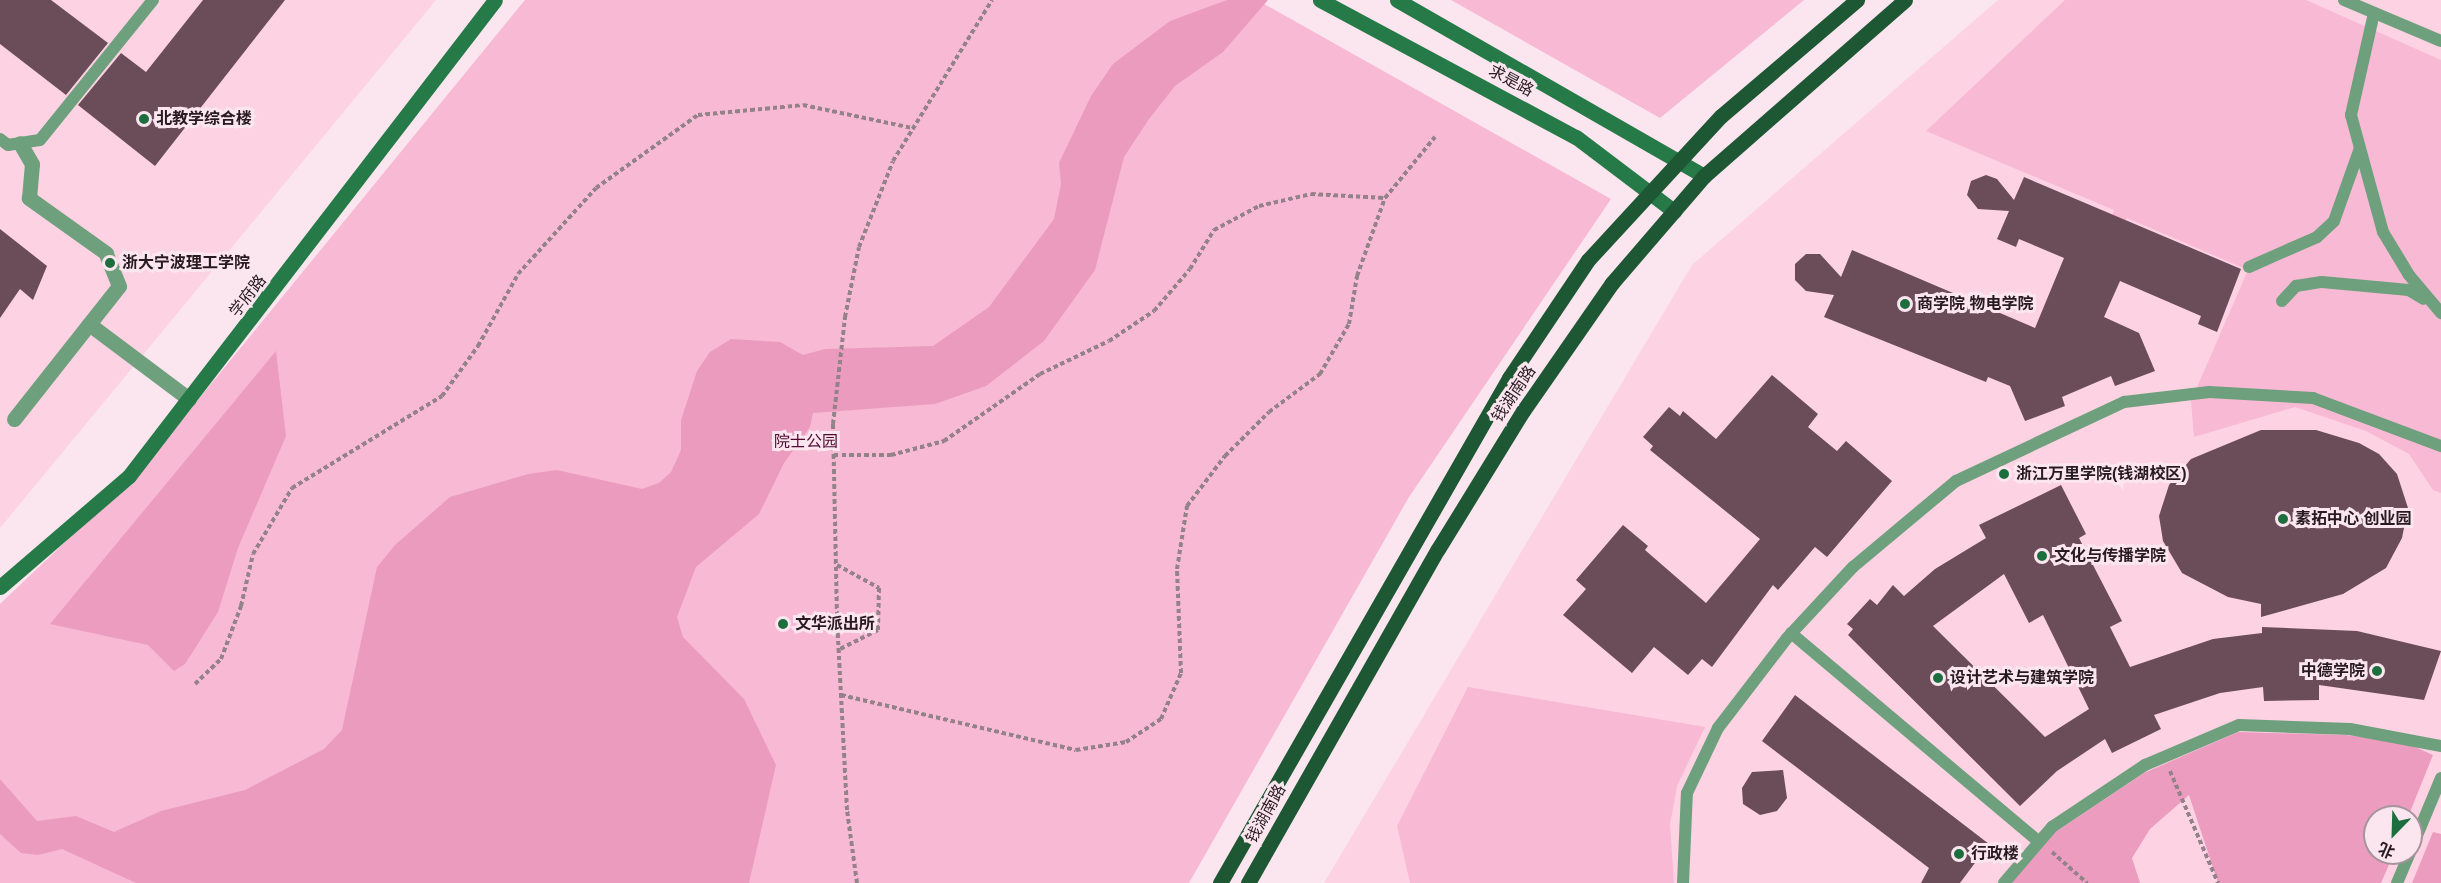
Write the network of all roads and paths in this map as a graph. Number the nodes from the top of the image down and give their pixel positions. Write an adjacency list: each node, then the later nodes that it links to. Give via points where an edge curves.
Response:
1 (153, 0): 14 (lane, via 40,140)
2 (495, 0): 25 (street, 学府路)
3 (992, 0): 11 (path)
4 (1320, 0): 18 (street, 求是路, via 1576,137)
5 (1397, 0): 16 (street, 求是路)
6 (1857, 0): 16 (main road, 钱湖南路, via 1721,116)
7 (1905, 0): 17 (main road, 钱湖南路)
8 (2344, 0): 9 (lane)
9 (2374, 13): 10 (lane); 15 (lane, via 2351,115)
10 (2441, 41)
11 (912, 128): 28 (path, via 858,247 833,424); 33 (path, via 802,105 698,115 596,188 518,274 478,346 442,396 292,488 254,554 241,606 221,658)
12 (1435, 137): 19 (path)
13 (0, 139): 14 (lane, via 8,145)
14 (20, 143): 24 (street, via 32,164 29,198 106,253 119,286)
15 (2360, 146): 21 (lane, via 2334,221 2317,237); 23 (lane, via 2383,232 2409,275)
16 (1679, 161): 17 (street, 求是路); 18 (main road, 钱湖南路)
17 (1704, 176): 20 (main road, 钱湖南路)
18 (1650, 193): 20 (street, 求是路); 42 (main road, 钱湖南路, via 1588,260 1509,378)
19 (1385, 198): 28 (path, via 1311,194 1259,206 1214,230 1190,269 1154,311 1109,342 1040,375 945,441 891,455); 34 (path, via 1357,276 1348,324 1320,374 1269,412 1225,456 1186,506 1177,569 1181,673 1161,719 1126,742 1076,750)
20 (1674, 211): 43 (main road, 钱湖南路, via 1612,283 1523,411 1438,549)
21 (2249, 267)
22 (2282, 301): 23 (lane, via 2296,286 2322,282 2409,290)
23 (2438, 310)
24 (89, 324): 25 (street); 26 (street)
25 (189, 399): 30 (street, 学府路, via 129,476)
26 (14, 420)
27 (2441, 446): 31 (lane, via 2313,398 2209,392 2124,402 1956,480 1853,567)
28 (834, 455): 29 (path)
29 (837, 565): 32 (path); 32 (path, via 879,588 878,630)
30 (0, 587)
31 (1791, 633): 39 (lane); 44 (lane, via 1718,728 1687,793)
32 (838, 650): 34 (path)
33 (195, 684)
34 (841, 695): 41 (path, via 847,810)
35 (2441, 746): 36 (lane, via 2350,729 2239,725)
36 (2164, 757): 39 (lane, via 2052,827); 47 (path)
37 (2441, 778): 38 (lane)
38 (2423, 820)
39 (2039, 842): 45 (lane); 46 (path)
40 (2404, 865): 48 (lane)
41 (857, 883)
42 (1220, 883)
43 (1248, 883)
44 (1683, 883)
45 (2004, 883)
46 (2087, 883)
47 (2218, 883)
48 (2397, 883)

